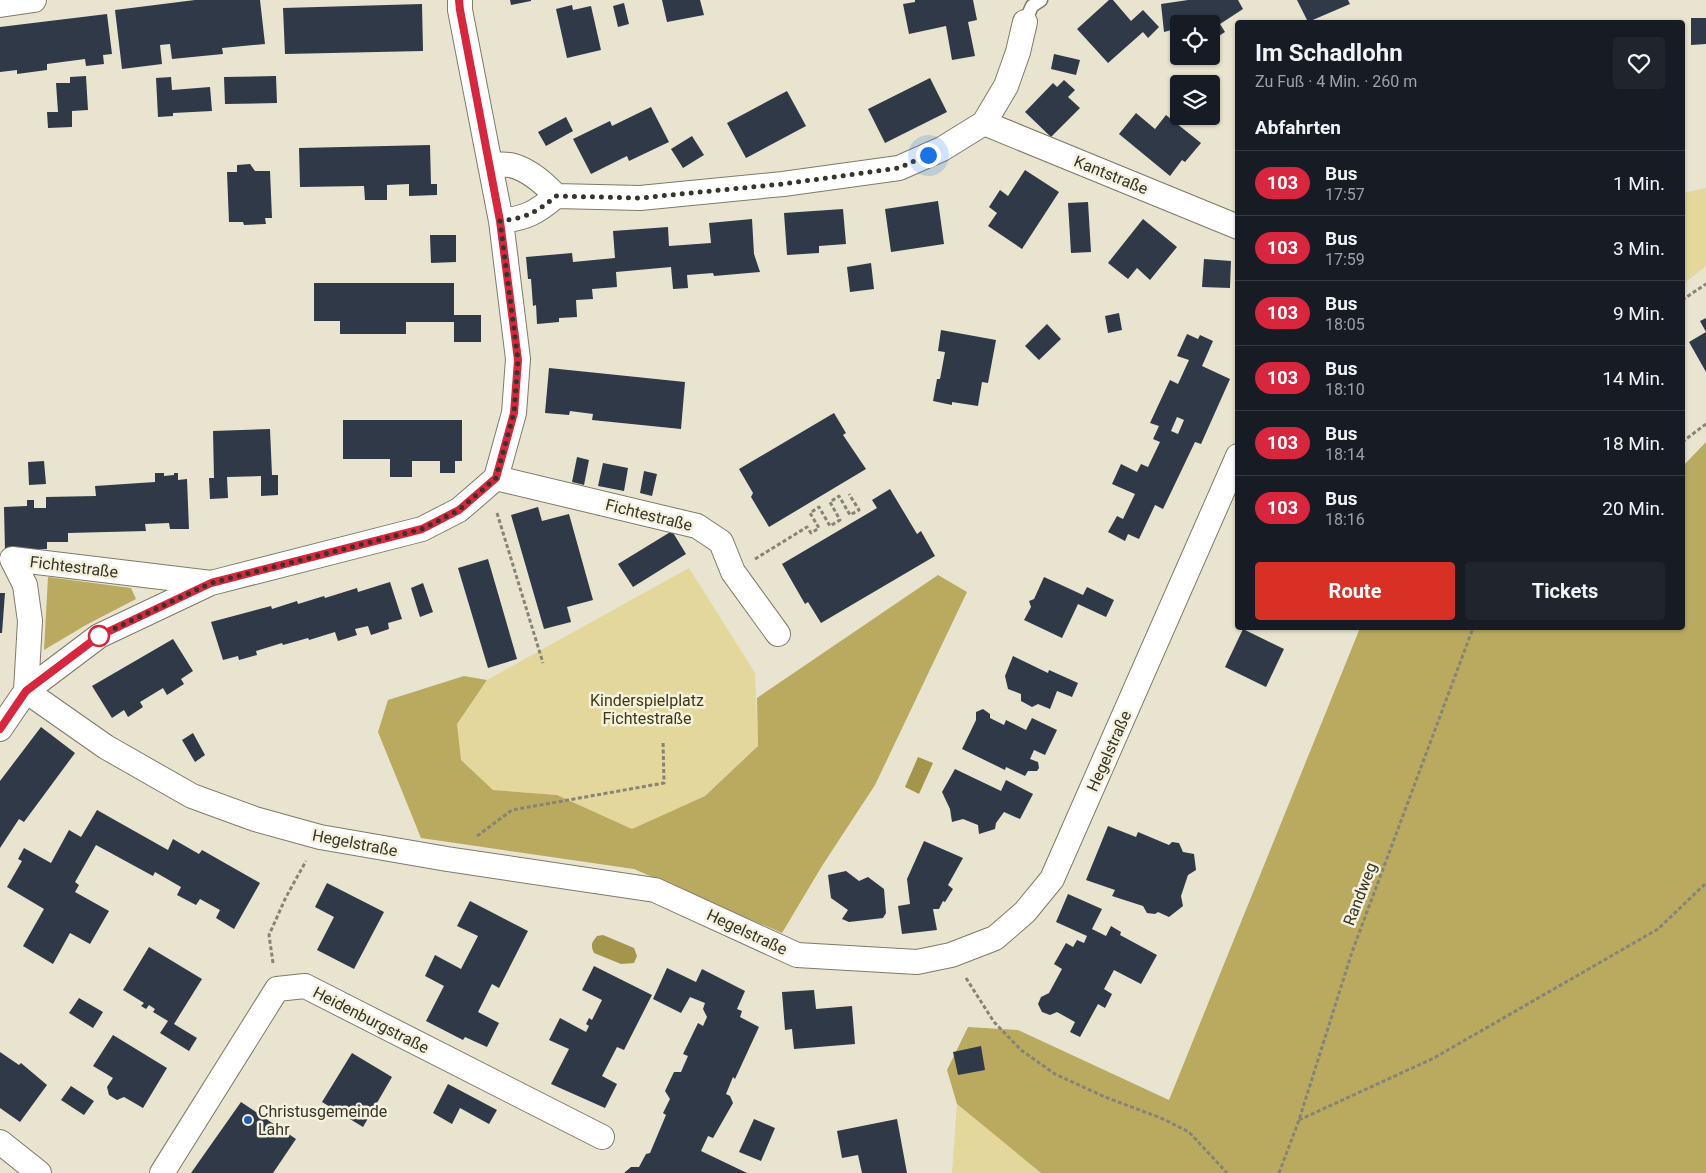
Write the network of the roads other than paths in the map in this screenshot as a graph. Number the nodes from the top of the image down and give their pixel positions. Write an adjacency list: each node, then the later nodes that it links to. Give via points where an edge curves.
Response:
1 (34, 0): 4 (street)
2 (460, 0): 7 (street)
3 (1041, 0): 5 (lane, via 1032,6)
4 (0, 5)
5 (1025, 22): 6 (street, via 1006,86)
6 (984, 123): 8 (street, via 899,168 783,184 640,198); 10 (street, Kantstraße)
7 (490, 165): 8 (street, via 510,165 544,184); 9 (street)
8 (556, 196): 9 (street, via 522,218)
9 (500, 221): 12 (street, via 518,360 514,413)
10 (1235, 226)
11 (1235, 463): 16 (street, Hegelstraße, via 1052,879 1025,912 995,938 951,955 917,962 797,955 655,890 320,837 255,819 192,796 106,747)
12 (492, 481): 14 (street, Fichtestraße, via 459,510 422,529); 15 (street, Fichtestraße, via 697,526 721,542 733,572)
13 (6, 559): 14 (street, Fichtestraße); 16 (street, Fichtestraße, via 25,585 30,621)
14 (211, 583): 16 (street, Fichtestraße, via 99,636)
15 (778, 634)
16 (26, 691): 17 (street, Fichtestraße)
17 (0, 729)
18 (602, 1136): 21 (street, Heidenburgstraße, via 305,986 278,989)
19 (0, 1142): 20 (street)
20 (39, 1173)
21 (162, 1173)

